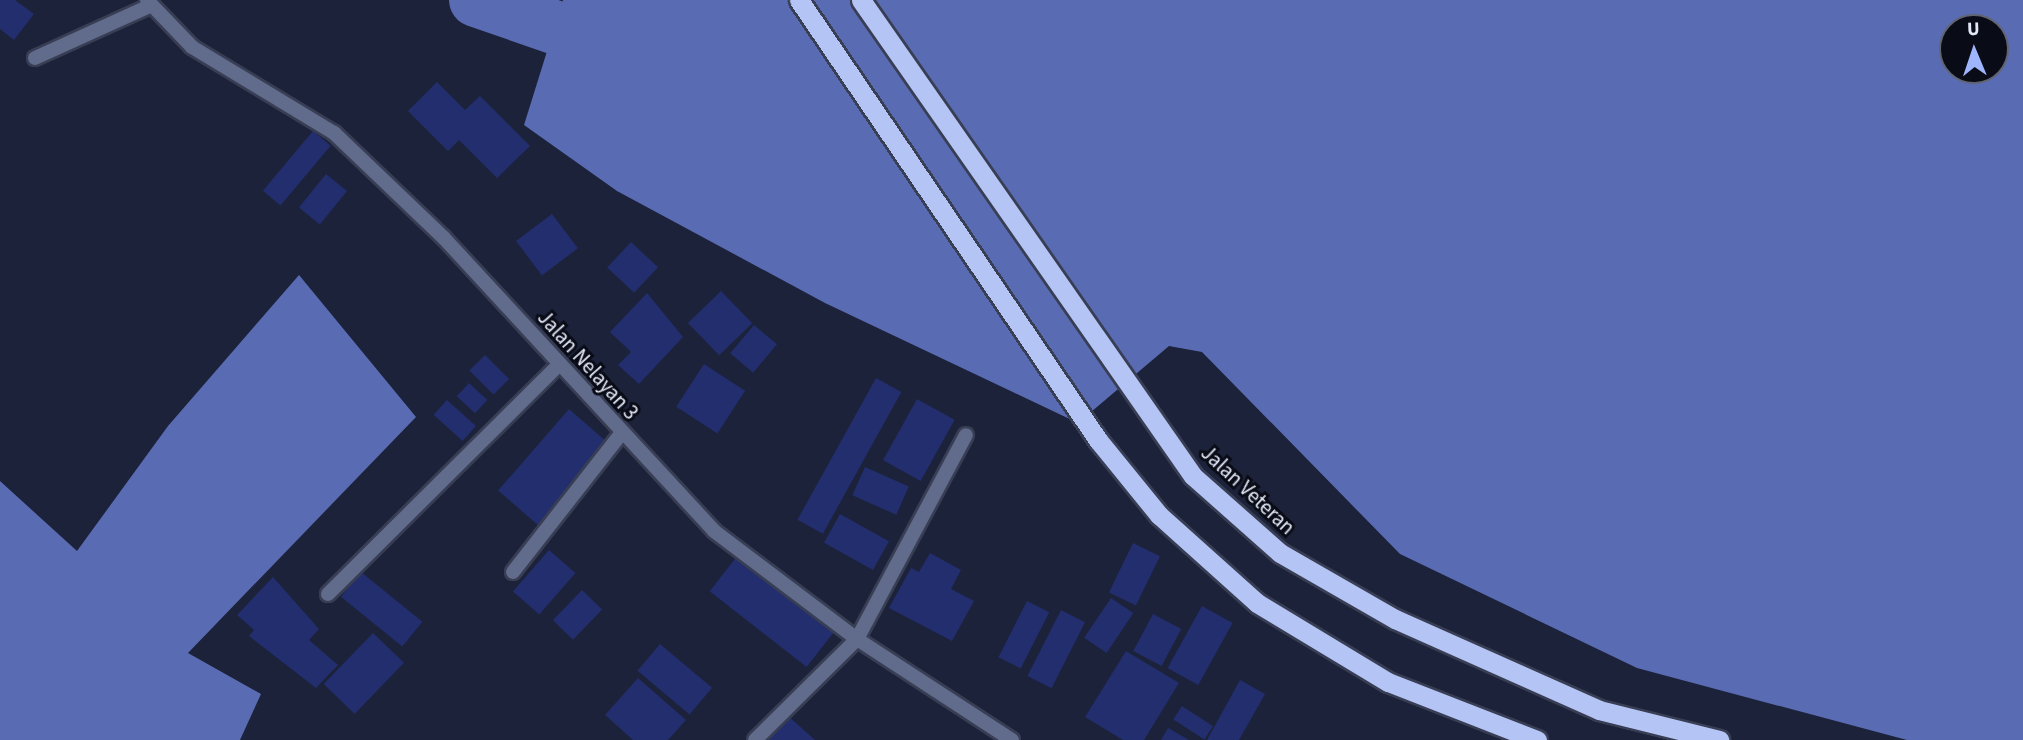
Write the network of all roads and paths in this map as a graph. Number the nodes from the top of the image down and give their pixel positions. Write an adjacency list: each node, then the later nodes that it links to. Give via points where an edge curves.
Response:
1 (799, 0): 13 (highway, via 1098,440 1158,515 1258,603 1388,682)
2 (861, 0): 14 (highway, Jalan Veteran, via 1194,476 1280,553 1395,619 1599,710)
3 (150, 3): 4 (street); 5 (street, Jalan Nelayan 3, via 192,47 334,133 443,237)
4 (35, 58)
5 (559, 365): 6 (street, Jalan Nelayan 3); 9 (street)
6 (621, 434): 8 (street); 10 (street, Jalan Nelayan 3, via 714,531)
7 (967, 435): 10 (street)
8 (513, 572)
9 (328, 594)
10 (857, 639): 11 (street); 12 (street, Jalan Nelayan 3)
11 (755, 740)
12 (1012, 740)
13 (1537, 740)
14 (1719, 740)

